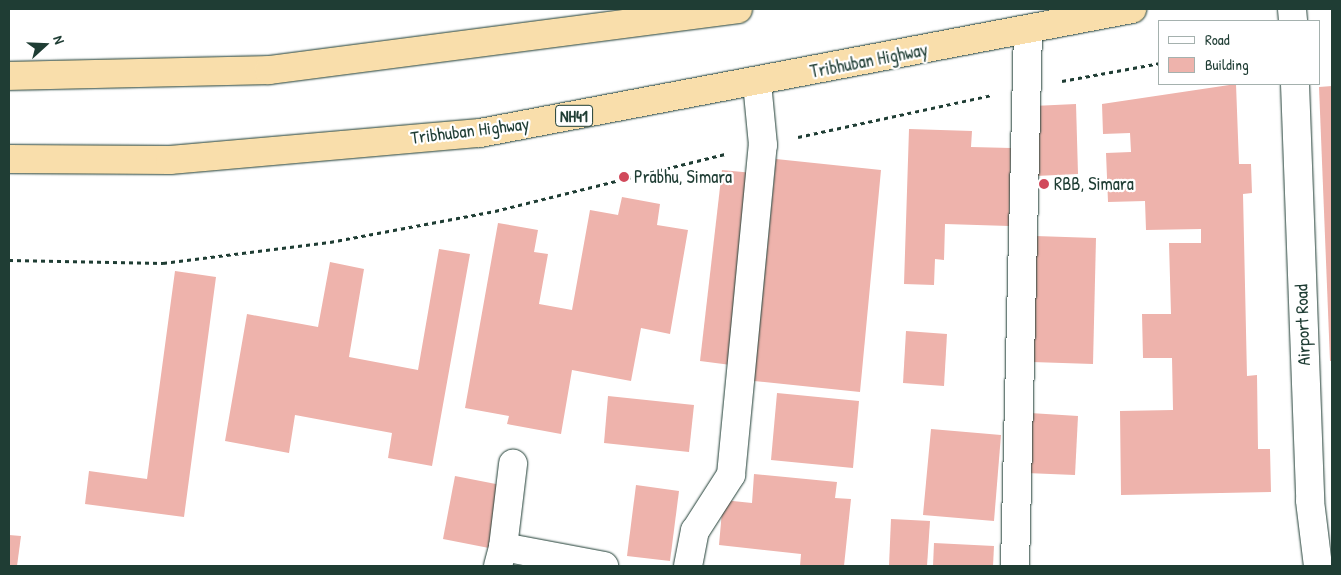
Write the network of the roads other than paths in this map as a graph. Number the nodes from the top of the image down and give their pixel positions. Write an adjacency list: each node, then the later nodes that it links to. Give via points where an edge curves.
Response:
1 (734, 9): 4 (highway, via 269,70)
2 (1132, 9): 3 (highway, Tribhuban Highway / NH41)
3 (1028, 30): 5 (highway, Tribhuban Highway / NH41); 12 (street)
4 (9, 76)
5 (757, 83): 7 (highway, Tribhuban Highway / NH41, via 480,133 170,160); 11 (street, via 763,145 731,475 695,531)
6 (1296, 85): 13 (street, Airport Road, via 1310,491)
7 (9, 159)
8 (513, 464): 9 (street)
9 (500, 557): 10 (street)
10 (604, 566)
11 (688, 566)
12 (1014, 566)
13 (1318, 566)

